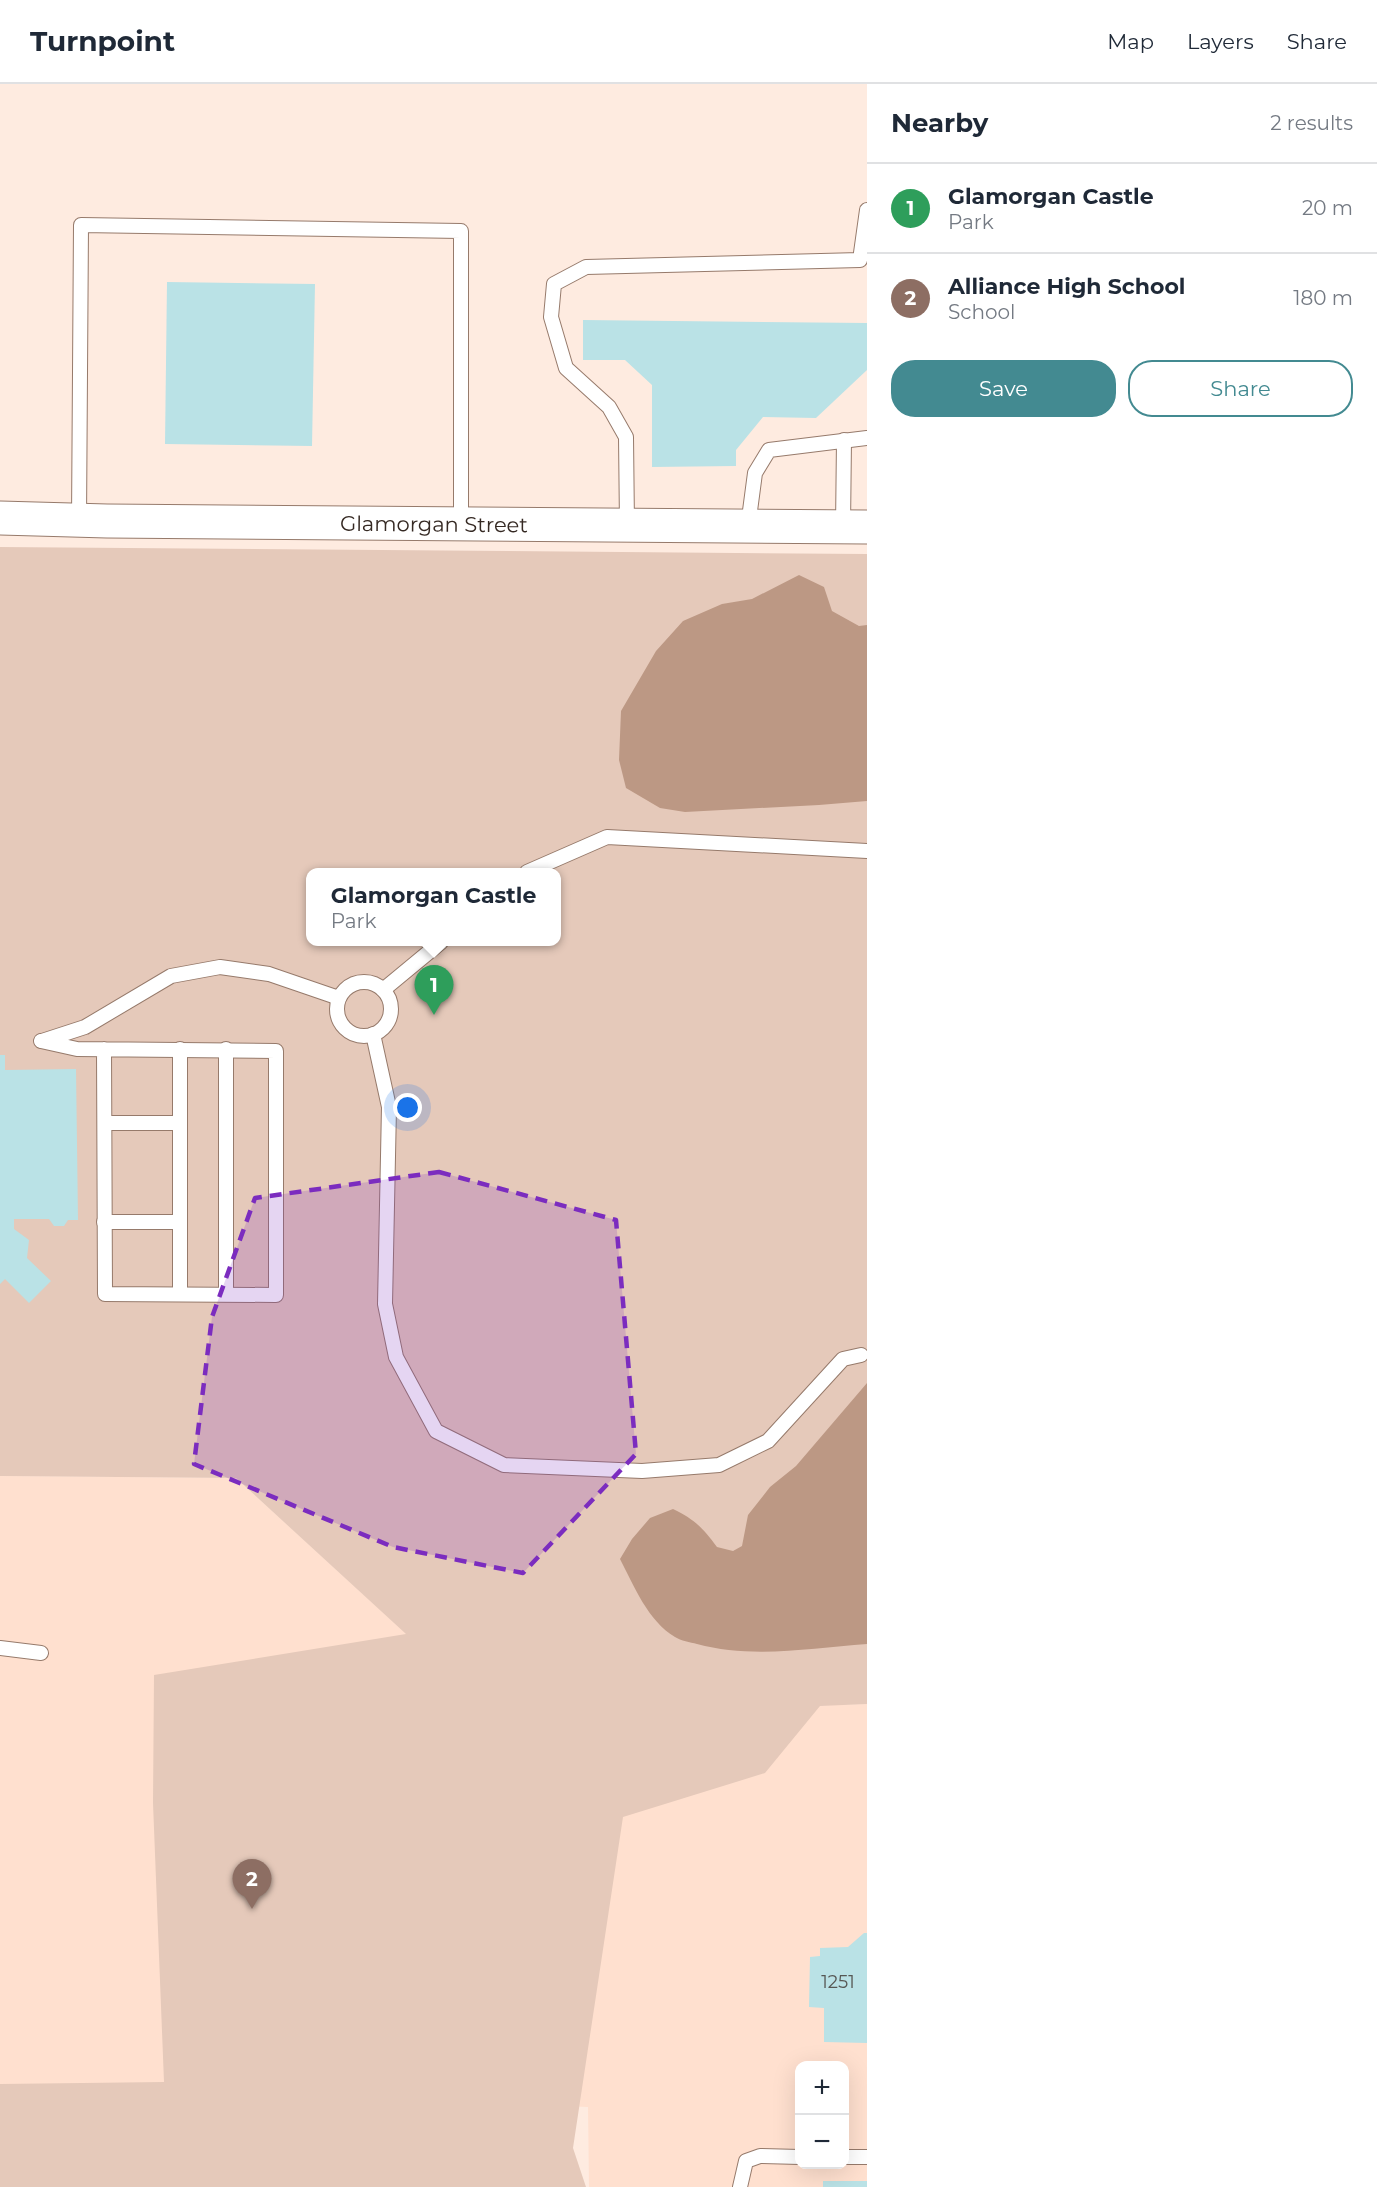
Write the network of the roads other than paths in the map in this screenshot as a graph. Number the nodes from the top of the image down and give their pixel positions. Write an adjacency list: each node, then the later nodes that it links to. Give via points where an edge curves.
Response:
1 (867, 210): 7 (lane, via 860,261 586,267 554,284 551,317 566,368 609,407 626,437)
2 (867, 438): 3 (lane)
3 (844, 440): 8 (lane, via 769,450 756,473); 9 (lane)
4 (0, 518): 5 (street, Glamorgan Street)
5 (79, 520): 6 (street, Glamorgan Street); 6 (lane, via 81,225 461,231)
6 (461, 523): 7 (street, Glamorgan Street)
7 (627, 524): 8 (street, Glamorgan Street)
8 (748, 526): 9 (street, Glamorgan Street)
9 (855, 527)
10 (867, 851): 11 (lane, via 607,837)
11 (538, 868)
12 (436, 946): 13 (lane)
13 (383, 990): 14 (lane, via 375,984 359,982 350,985); 15 (lane, via 390,1015 387,1023)
14 (339, 998): 15 (lane, via 337,1015 347,1030 364,1036); 16 (lane, via 268,974 220,967 171,976 85,1027 41,1041 76,1049)
15 (373, 1034): 25 (lane, via 389,1107 385,1304 396,1356 436,1431 504,1465 642,1472 719,1465 768,1441 843,1359)
16 (104, 1049): 17 (lane); 19 (lane)
17 (180, 1049): 18 (lane); 20 (lane)
18 (226, 1049): 24 (lane); 24 (lane, via 276,1051 276,1295)
19 (105, 1123): 20 (lane); 21 (lane)
20 (180, 1124): 22 (lane)
21 (104, 1222): 22 (lane); 23 (lane, via 105,1294)
22 (180, 1222): 23 (lane)
23 (180, 1294): 24 (lane)
24 (226, 1294)
25 (861, 1355)
26 (0, 1648): 27 (lane)
27 (40, 1653)
28 (795, 2157): 31 (lane, via 760,2156 746,2161)
29 (849, 2157): 30 (lane)
30 (867, 2157)
31 (740, 2187)

